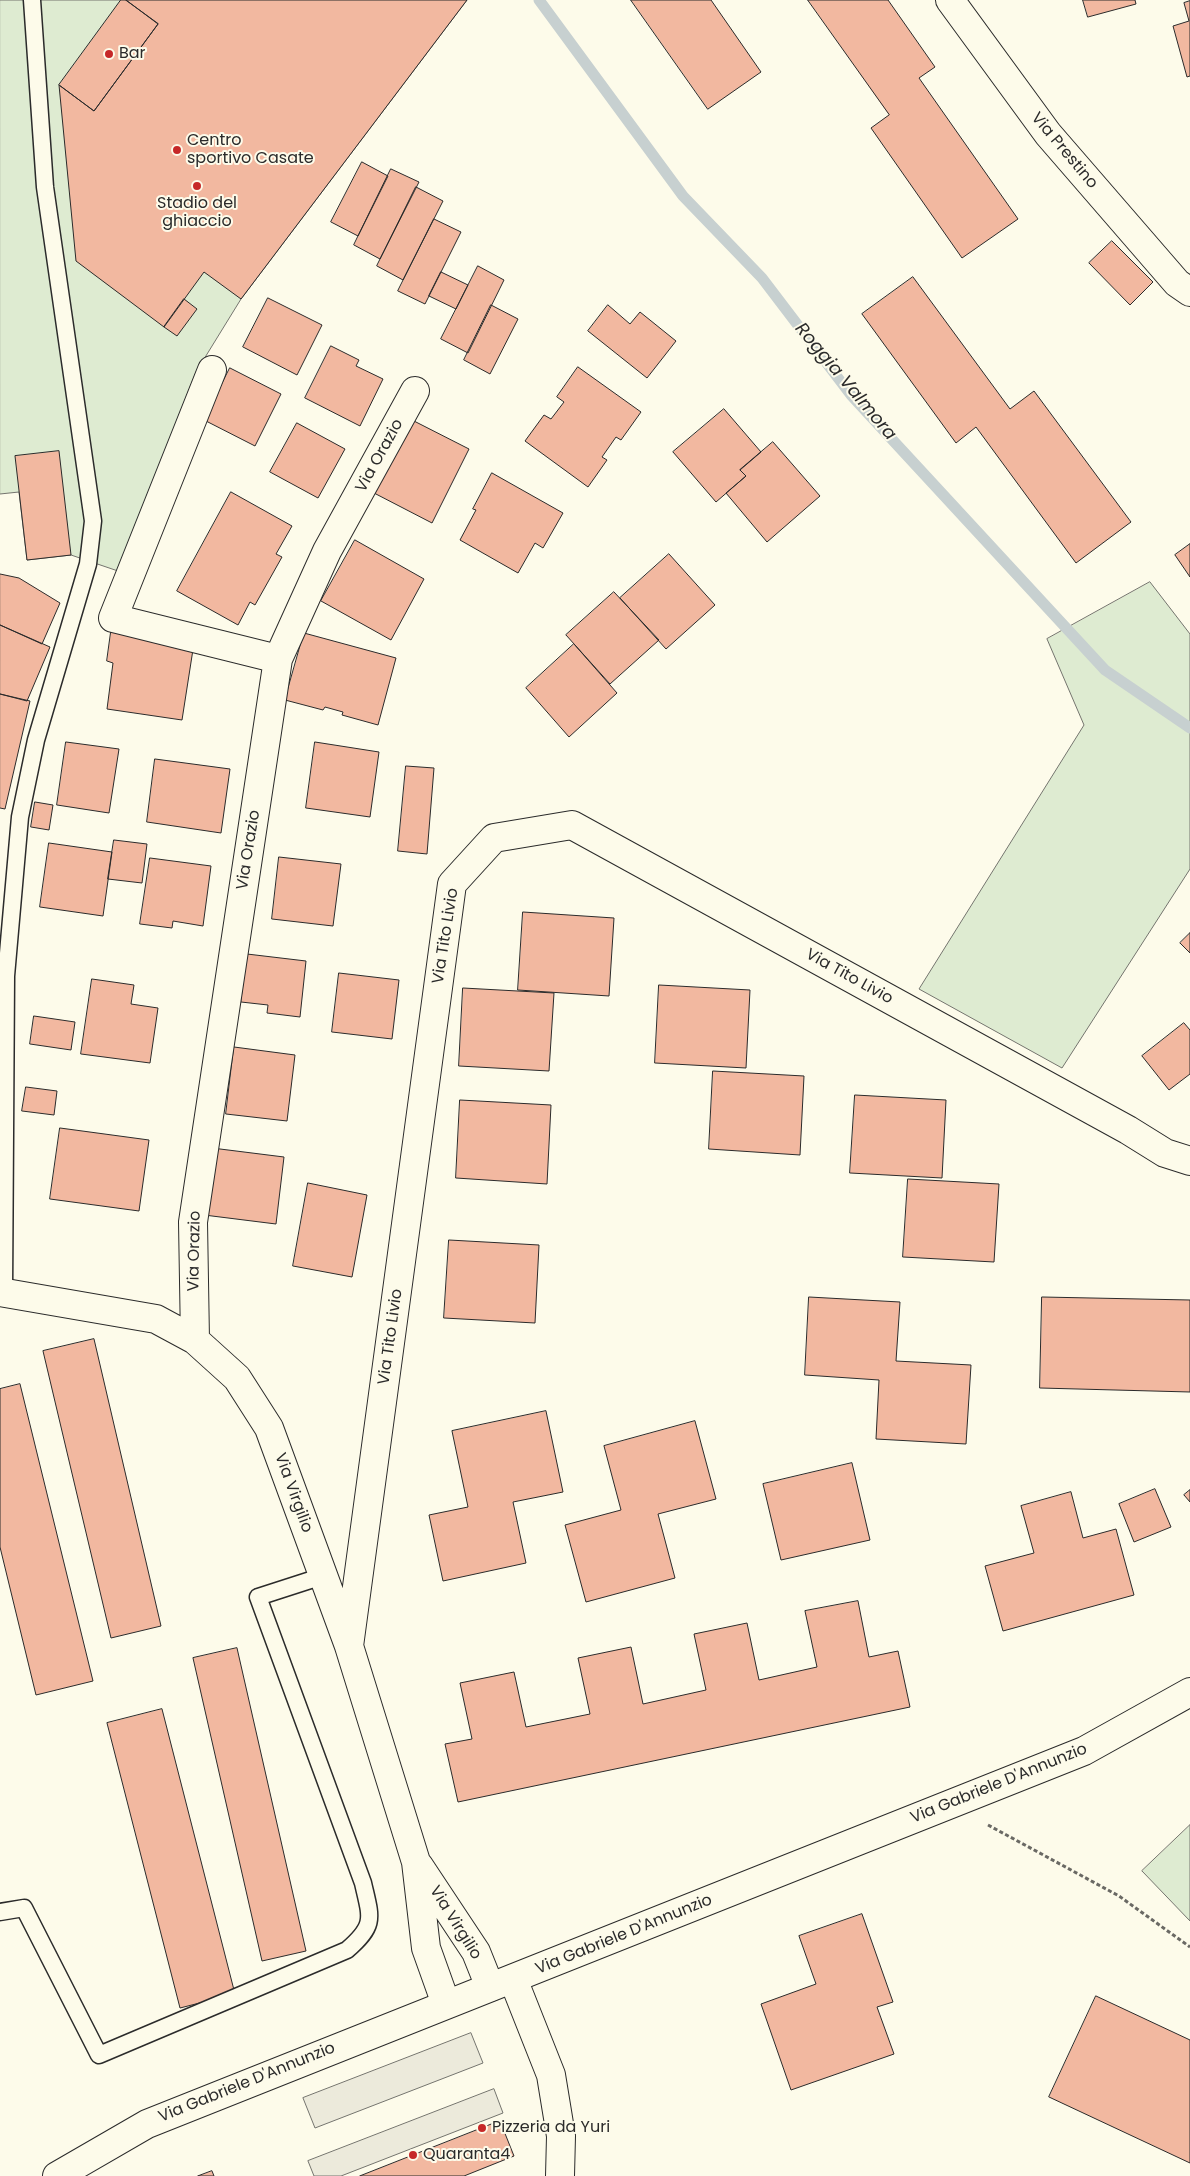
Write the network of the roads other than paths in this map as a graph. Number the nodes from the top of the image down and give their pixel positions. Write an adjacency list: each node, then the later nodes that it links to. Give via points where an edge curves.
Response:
1 (32, 0): 8 (lane, via 45,187 93,521 88,564 36,740 20,817 6,976)
2 (950, 0): 3 (street, Via Prestino, via 1048,134 1177,283)
3 (1190, 292)
4 (212, 370): 6 (street, via 113,618)
5 (415, 391): 6 (street, Via Orazio, via 327,552)
6 (278, 660): 9 (street, Via Orazio, via 193,1222)
7 (1190, 1161): 11 (street, Via Tito Livio, via 1165,1153 572,826 494,838 452,884)
8 (2, 1292): 9 (street, Via Virgilio, via 156,1319)
9 (195, 1340): 10 (street, Via Virgilio, via 237,1378 269,1428)
10 (323, 1576): 11 (street, Via Virgilio); 14 (lane, via 258,1597 363,1883 371,1917 363,1936 347,1950 99,2055 24,1908)
11 (349, 1646): 13 (street, Via Virgilio)
12 (1190, 1692): 15 (street, Via Gabriele D'Annunzio, via 1084,1751)
13 (416, 1862): 15 (street, Via Virgilio, via 476,1952); 16 (street, Via Virgilio, via 426,1948)
14 (0, 1912)
15 (501, 1983): 16 (street, Via Gabriele D'Annunzio); 18 (street, Via Virgilio, via 551,2075 561,2136)
16 (446, 2004): 17 (street, Via Gabriele D'Annunzio, via 147,2124)
17 (57, 2176)
18 (560, 2176)

